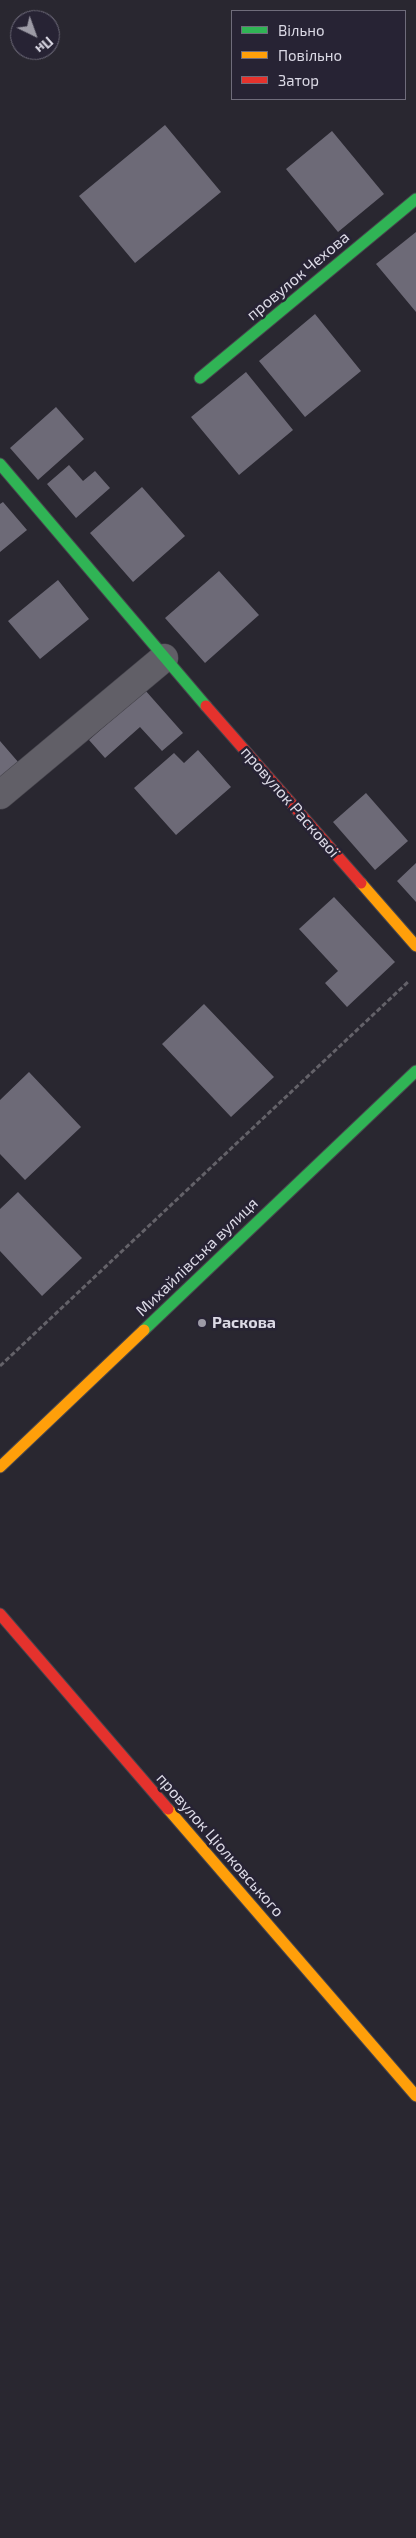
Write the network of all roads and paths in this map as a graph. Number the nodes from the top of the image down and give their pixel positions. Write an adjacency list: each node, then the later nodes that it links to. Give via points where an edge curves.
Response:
1 (416, 199): 2 (street, провулок Чехова)
2 (200, 378)
3 (0, 464): 4 (street, провулок Раскової)
4 (164, 658): 5 (street); 6 (street, провулок Раскової)
5 (0, 795)
6 (416, 946)
7 (416, 974): 9 (path)
8 (416, 1071): 10 (street, Михайлівська вулиця)
9 (0, 1366)
10 (0, 1467)
11 (0, 1614): 12 (street, провулок Ціолковського)
12 (416, 2096)

